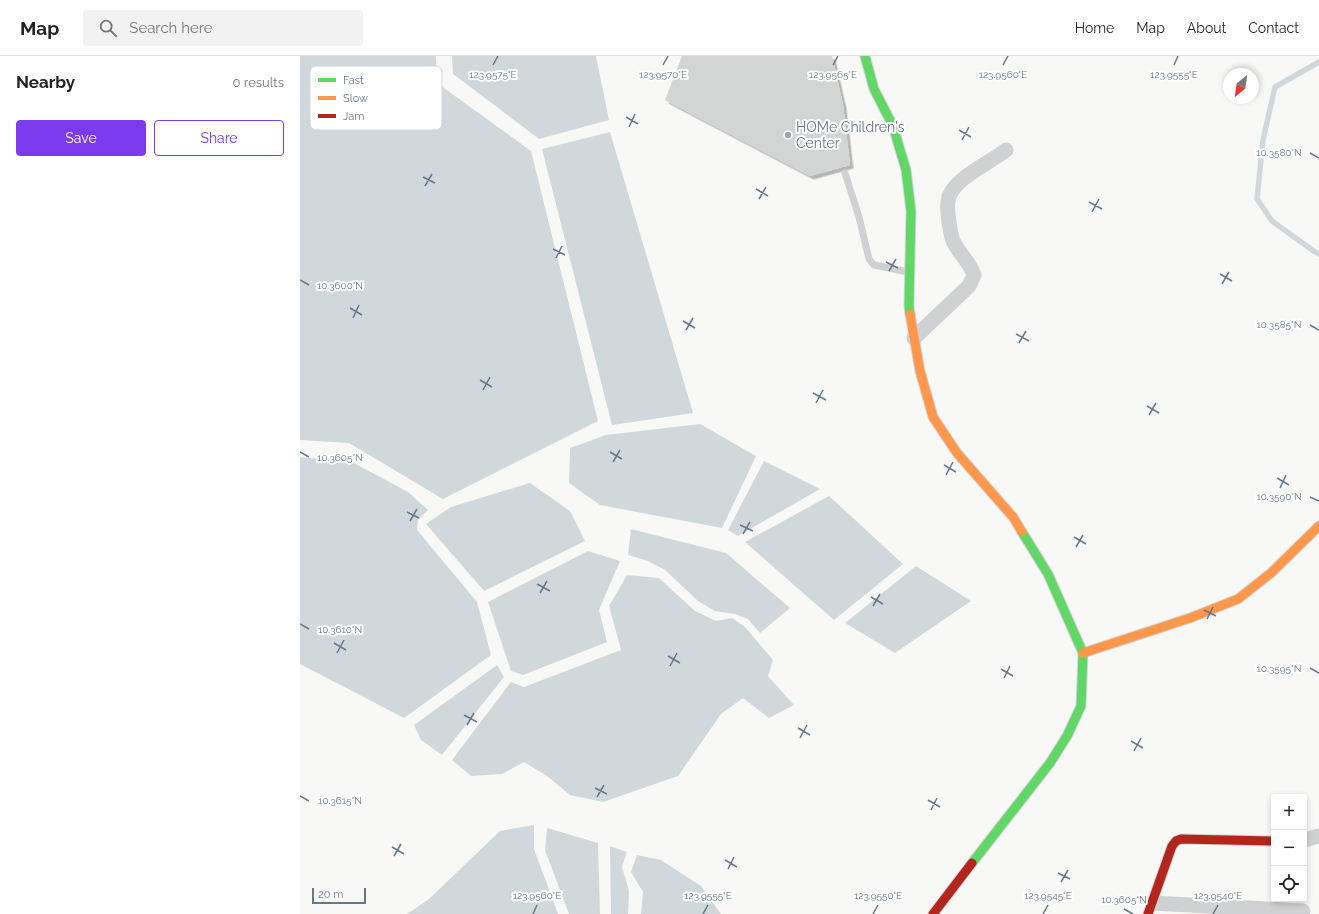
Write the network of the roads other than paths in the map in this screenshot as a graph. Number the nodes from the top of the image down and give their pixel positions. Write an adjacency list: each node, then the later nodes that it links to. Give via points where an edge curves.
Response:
1 (865, 56): 4 (street, via 874,89 893,126 906,170 911,211)
2 (1006, 150): 5 (street, via 967,175 955,186 947,201 954,242 974,275 969,286)
3 (845, 173): 4 (lane, via 869,259 874,265)
4 (910, 272): 5 (street, via 909,306)
5 (914, 338): 7 (street, via 933,417 957,453 1013,517 1048,574)
6 (1319, 526): 7 (street, via 1271,573 1238,599)
7 (1083, 654): 13 (street, via 1081,706 1067,736 1050,763)
8 (1319, 836): 9 (street)
9 (1307, 839)
10 (1271, 841): 12 (street, via 1176,841)
11 (1303, 908): 12 (street)
12 (1150, 909)
13 (933, 914)

